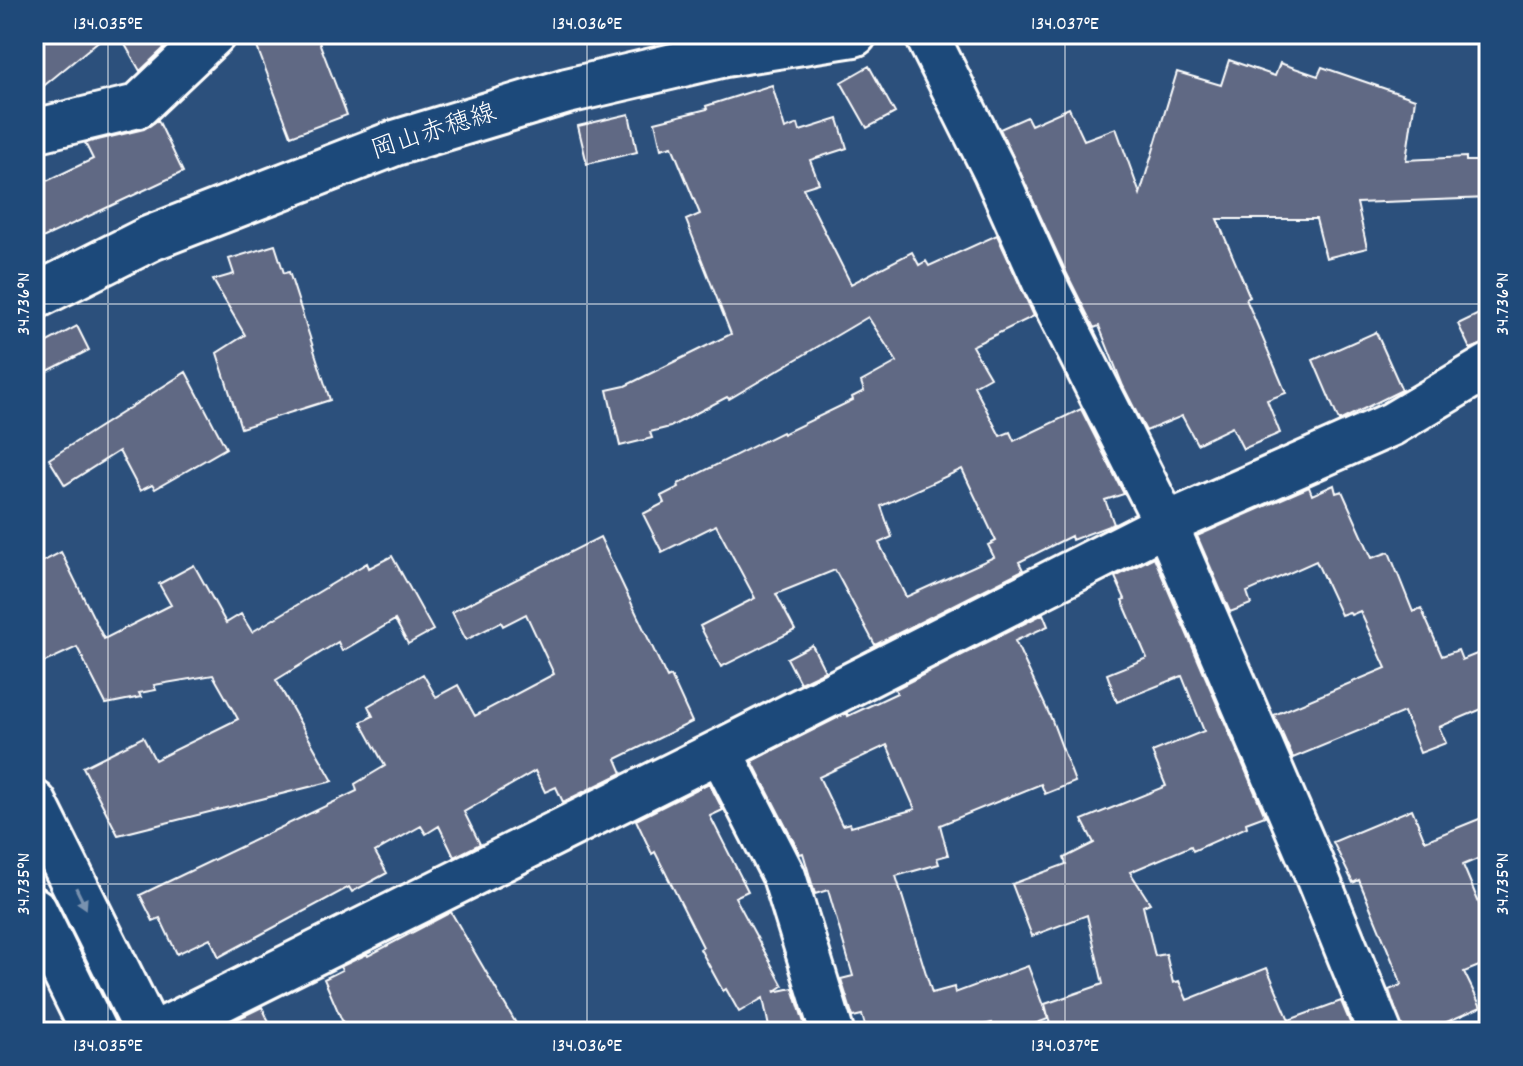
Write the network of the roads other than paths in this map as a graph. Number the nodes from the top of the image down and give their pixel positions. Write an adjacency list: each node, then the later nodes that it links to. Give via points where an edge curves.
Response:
1 (214, 34): 4 (street, via 138,106)
2 (854, 34): 5 (main road, 岡山赤穂線, via 725,54 567,91 395,143 151,238)
3 (926, 34): 7 (street)
4 (34, 131)
5 (34, 297)
6 (1489, 366): 7 (street, via 1392,424)
7 (1166, 524): 8 (street); 15 (street)
8 (720, 751): 13 (street); 14 (street, via 784,876)
9 (34, 803): 12 (main road, one-way to 12)
10 (34, 910): 11 (main road)
11 (94, 1032)
12 (148, 1032)
13 (157, 1032)
14 (832, 1032)
15 (1380, 1032)

